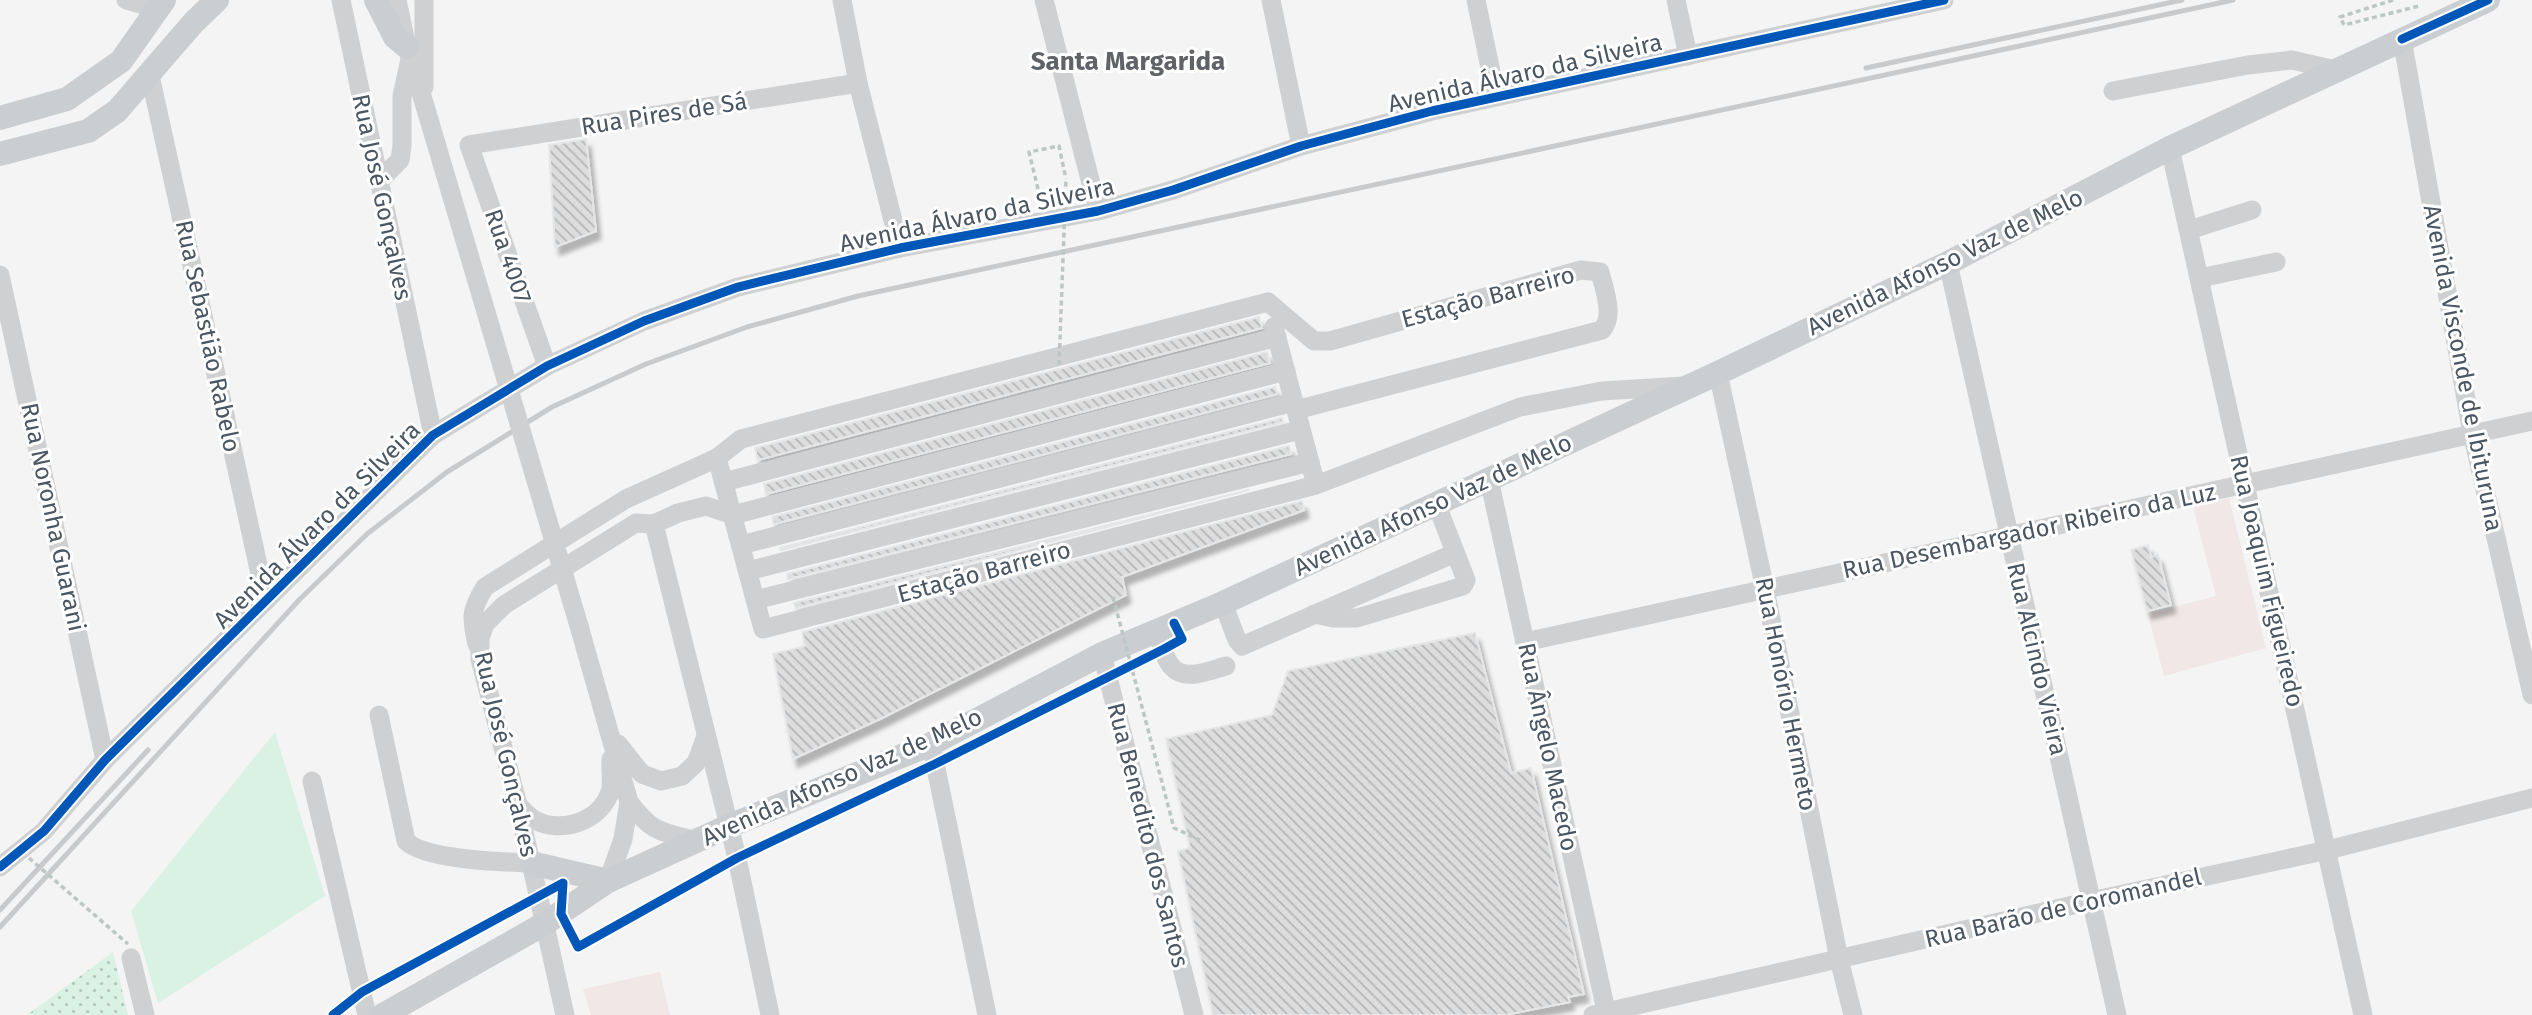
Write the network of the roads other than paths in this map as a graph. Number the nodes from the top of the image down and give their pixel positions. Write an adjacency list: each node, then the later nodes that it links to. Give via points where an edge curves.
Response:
1 (126, 0): 14 (street)
2 (217, 0): 19 (main road)
3 (341, 0): 29 (street, Rua José Gonçalves)
4 (376, 0): 16 (main road)
5 (397, 0): 16 (street)
6 (424, 0): 23 (street)
7 (842, 0): 20 (street)
8 (1044, 0): 30 (street)
9 (1271, 0): 26 (street)
10 (1476, 0): 22 (street)
11 (1676, 0): 17 (street)
12 (1944, 0): 17 (street, Avenida Álvaro da Silveira)
13 (2488, 0): 15 (main road, Avenida Afonso Vaz de Melo)
14 (161, 4): 24 (main road, via 121,61 67,99)
15 (2402, 39): 18 (main road, Avenida Afonso Vaz de Melo); 47 (street, Avenida Visconde de Ibituruna)
16 (409, 53): 23 (street); 29 (street, via 400,160)
17 (1688, 56): 22 (street, Avenida Álvaro da Silveira)
18 (2336, 70): 21 (street, via 2292,60); 27 (main road, Avenida Afonso Vaz de Melo)
19 (149, 71): 28 (main road, via 117,111 88,131); 64 (street, Rua Sebastião Rabelo)
20 (858, 83): 25 (street, Rua Pires de Sá); 33 (street)
21 (2113, 91)
22 (1496, 96): 26 (street, Avenida Álvaro da Silveira)
23 (425, 104): 74 (street, bridge)
24 (0, 118)
25 (470, 145): 40 (street, Rua 4007)
26 (1301, 146): 30 (street, Avenida Álvaro da Silveira)
27 (2170, 148): 32 (street, Rua Joaquim Figueiredo); 35 (main road, Avenida Afonso Vaz de Melo)
28 (0, 154)
29 (379, 181): 48 (street, Rua José Gonçalves)
30 (1098, 211): 33 (street, Avenida Álvaro da Silveira)
31 (2252, 211): 32 (street)
32 (2189, 230): 37 (street, Rua Joaquim Figueiredo)
33 (900, 248): 40 (street, Avenida Álvaro da Silveira, via 738,288 644,321)
34 (2276, 262): 37 (street)
35 (1948, 263): 42 (main road, Avenida Afonso Vaz de Melo); 58 (street, Rua Alcindo Vieira)
36 (0, 275): 77 (street, Rua Noronha Guarani)
37 (2200, 278): 53 (street, Rua Joaquim Figueiredo)
38 (1268, 302): 39 (street); 44 (street, Estação Barreiro, via 1314,341 1330,341 1581,270 1600,272 1609,315 1602,330); 49 (street, via 741,439)
39 (1277, 337): 41 (street); 52 (street)
40 (547, 366): 48 (street, Avenida Álvaro da Silveira)
41 (1286, 371): 44 (street); 56 (street)
42 (1718, 373): 43 (main road, Avenida Afonso Vaz de Melo); 62 (street, Rua Honório Hermeto)
43 (1691, 385): 51 (main road, Avenida Afonso Vaz de Melo); 54 (street, Estação Barreiro, via 1602,391 1520,407)
44 (1295, 406): 46 (street); 59 (street, Estação Barreiro)
45 (2532, 421): 47 (street, Rua Desembargador Ribeiro da Luz)
46 (1300, 430): 50 (street); 61 (street)
47 (2472, 433): 53 (street, Rua Desembargador Ribeiro da Luz); 72 (street, Avenida Visconde de Ibituruna)
48 (433, 435): 64 (street, Avenida Álvaro da Silveira)
49 (717, 458): 52 (street, Estação Barreiro); 69 (street, via 626,499 485,587 471,616)
50 (1310, 462): 54 (street); 63 (street, Estação Barreiro)
51 (1489, 479): 55 (main road, Avenida Afonso Vaz de Melo); 68 (street, Rua Ângelo Macedo)
52 (724, 482): 56 (street, Estação Barreiro)
53 (2245, 483): 58 (street, Rua Desembargador Ribeiro da Luz); 84 (street, Rua Joaquim Figueiredo)
54 (1316, 485): 63 (street, Estação Barreiro, via 762,629)
55 (1436, 503): 60 (street); 65 (main road, Avenida Afonso Vaz de Melo)
56 (733, 515): 57 (street, via 706,506); 59 (street, Estação Barreiro)
57 (654, 524): 69 (street, Rua José Gonçalves, via 636,523 504,605 485,624); 75 (street)
58 (2010, 535): 62 (street, Rua Desembargador Ribeiro da Luz); 88 (street, Rua Alcindo Vieira)
59 (741, 545): 61 (street, Estação Barreiro)
60 (1455, 553): 66 (street); 66 (street, via 1466,580 1463,586 1357,618)
61 (748, 571): 63 (street, Estação Barreiro)
62 (1765, 589): 68 (street, Rua Desembargador Ribeiro da Luz); 91 (street, Rua Honório Hermeto)
63 (755, 600)
64 (266, 601): 77 (street, Avenida Álvaro da Silveira)
65 (1223, 603): 66 (street, via 1242,646); 67 (main road, Avenida Afonso Vaz de Melo)
66 (1313, 614)
67 (1161, 640): 70 (main road, Avenida Afonso Vaz de Melo); 71 (street, via 1172,667 1182,673 1199,674)
68 (1525, 642): 92 (street, Rua Ângelo Macedo)
69 (480, 659): 81 (street, Rua José Gonçalves)
70 (1105, 666): 76 (main road, Avenida Afonso Vaz de Melo); 99 (street, Rua Benedito dos Santos)
71 (1226, 666)
72 (2532, 695)
73 (379, 715): 85 (street, via 406,841 413,848)
74 (612, 736): 75 (street, via 642,774 662,781 682,776 695,763); 80 (street); 81 (street, via 610,793 597,811 578,823 556,827 535,820)
75 (706, 736): 82 (street)
76 (931, 744): 82 (main road, Avenida Afonso Vaz de Melo); 98 (street)
77 (105, 760): 86 (street, Avenida Álvaro da Silveira, via 44,831)
78 (312, 780): 94 (street)
79 (2532, 798): 84 (street, Rua Barão de Coromandel)
80 (629, 802): 83 (street, via 645,823 660,832); 87 (street, via 623,839)
81 (518, 805): 85 (street, Rua José Gonçalves)
82 (729, 826): 83 (main road, Avenida Afonso Vaz de Melo); 97 (street)
83 (697, 841): 87 (main road, Avenida Afonso Vaz de Melo)
84 (2328, 850): 88 (street, Rua Barão de Coromandel); 102 (street, Rua Joaquim Figueiredo)
85 (531, 863): 87 (main road); 89 (street, Rua José Gonçalves)
86 (0, 867)
87 (608, 881): 89 (main road, Avenida Afonso Vaz de Melo)
88 (2091, 901): 91 (street, Rua Barão de Coromandel); 101 (street, Rua Alcindo Vieira)
89 (544, 924): 95 (main road, Avenida Afonso Vaz de Melo); 96 (street, Rua José Gonçalves)
90 (130, 951): 93 (street)
91 (1839, 959): 92 (street, Rua Barão de Coromandel); 100 (street, Rua Honório Hermeto)
92 (1602, 1014)
93 (145, 1015)
94 (367, 1015)
95 (383, 1015)
96 (565, 1015)
97 (770, 1015)
98 (986, 1015)
99 (1194, 1015)
100 (1853, 1015)
101 (2117, 1015)
102 (2362, 1015)

